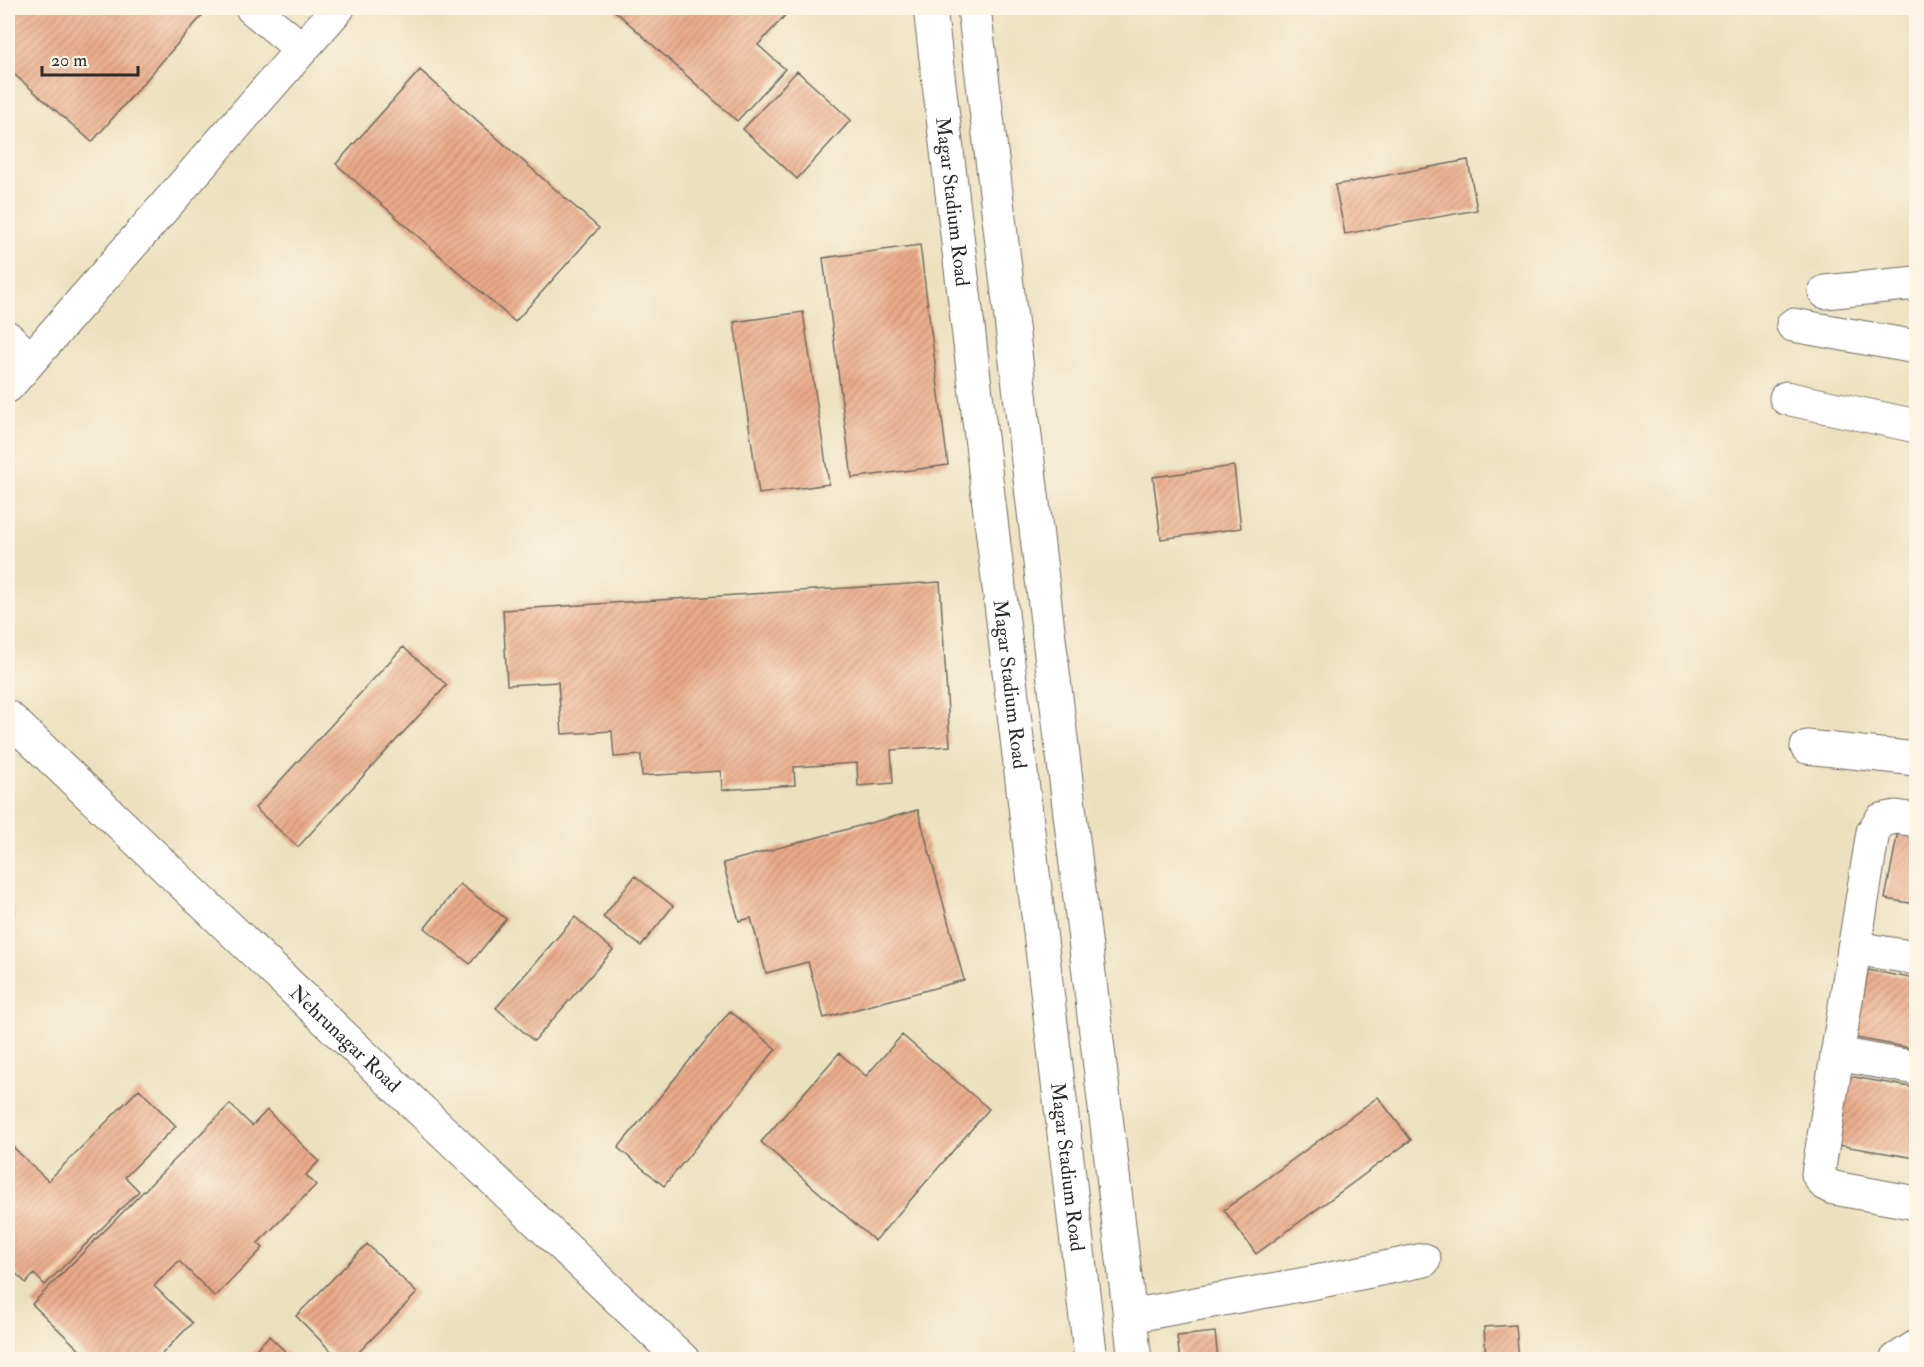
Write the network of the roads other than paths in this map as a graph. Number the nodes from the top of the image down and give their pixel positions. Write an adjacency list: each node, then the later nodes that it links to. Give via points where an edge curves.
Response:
1 (252, 8): 5 (street)
2 (338, 8): 5 (street)
3 (930, 8): 27 (street, Magar Stadium Road)
4 (974, 8): 24 (street)
5 (302, 49): 10 (street)
6 (1917, 283): 7 (street)
7 (1825, 292)
8 (1793, 325): 9 (street)
9 (1917, 347)
10 (19, 349): 11 (street)
11 (8, 386)
12 (1786, 398): 13 (street)
13 (1917, 426)
14 (8, 717): 26 (street, Nehrunagar Road)
15 (1807, 747): 16 (street)
16 (1917, 759)
17 (1917, 820): 18 (street, via 1881,820 1873,832)
18 (1854, 948): 19 (street); 20 (street)
19 (1917, 958)
20 (1837, 1054): 21 (street); 22 (street, via 1818,1174 1834,1188)
21 (1917, 1068)
22 (1917, 1203)
23 (1424, 1260): 24 (street)
24 (1130, 1316): 28 (street)
25 (1917, 1347): 29 (street)
26 (683, 1359)
27 (1091, 1359)
28 (1135, 1359)
29 (1896, 1359)

